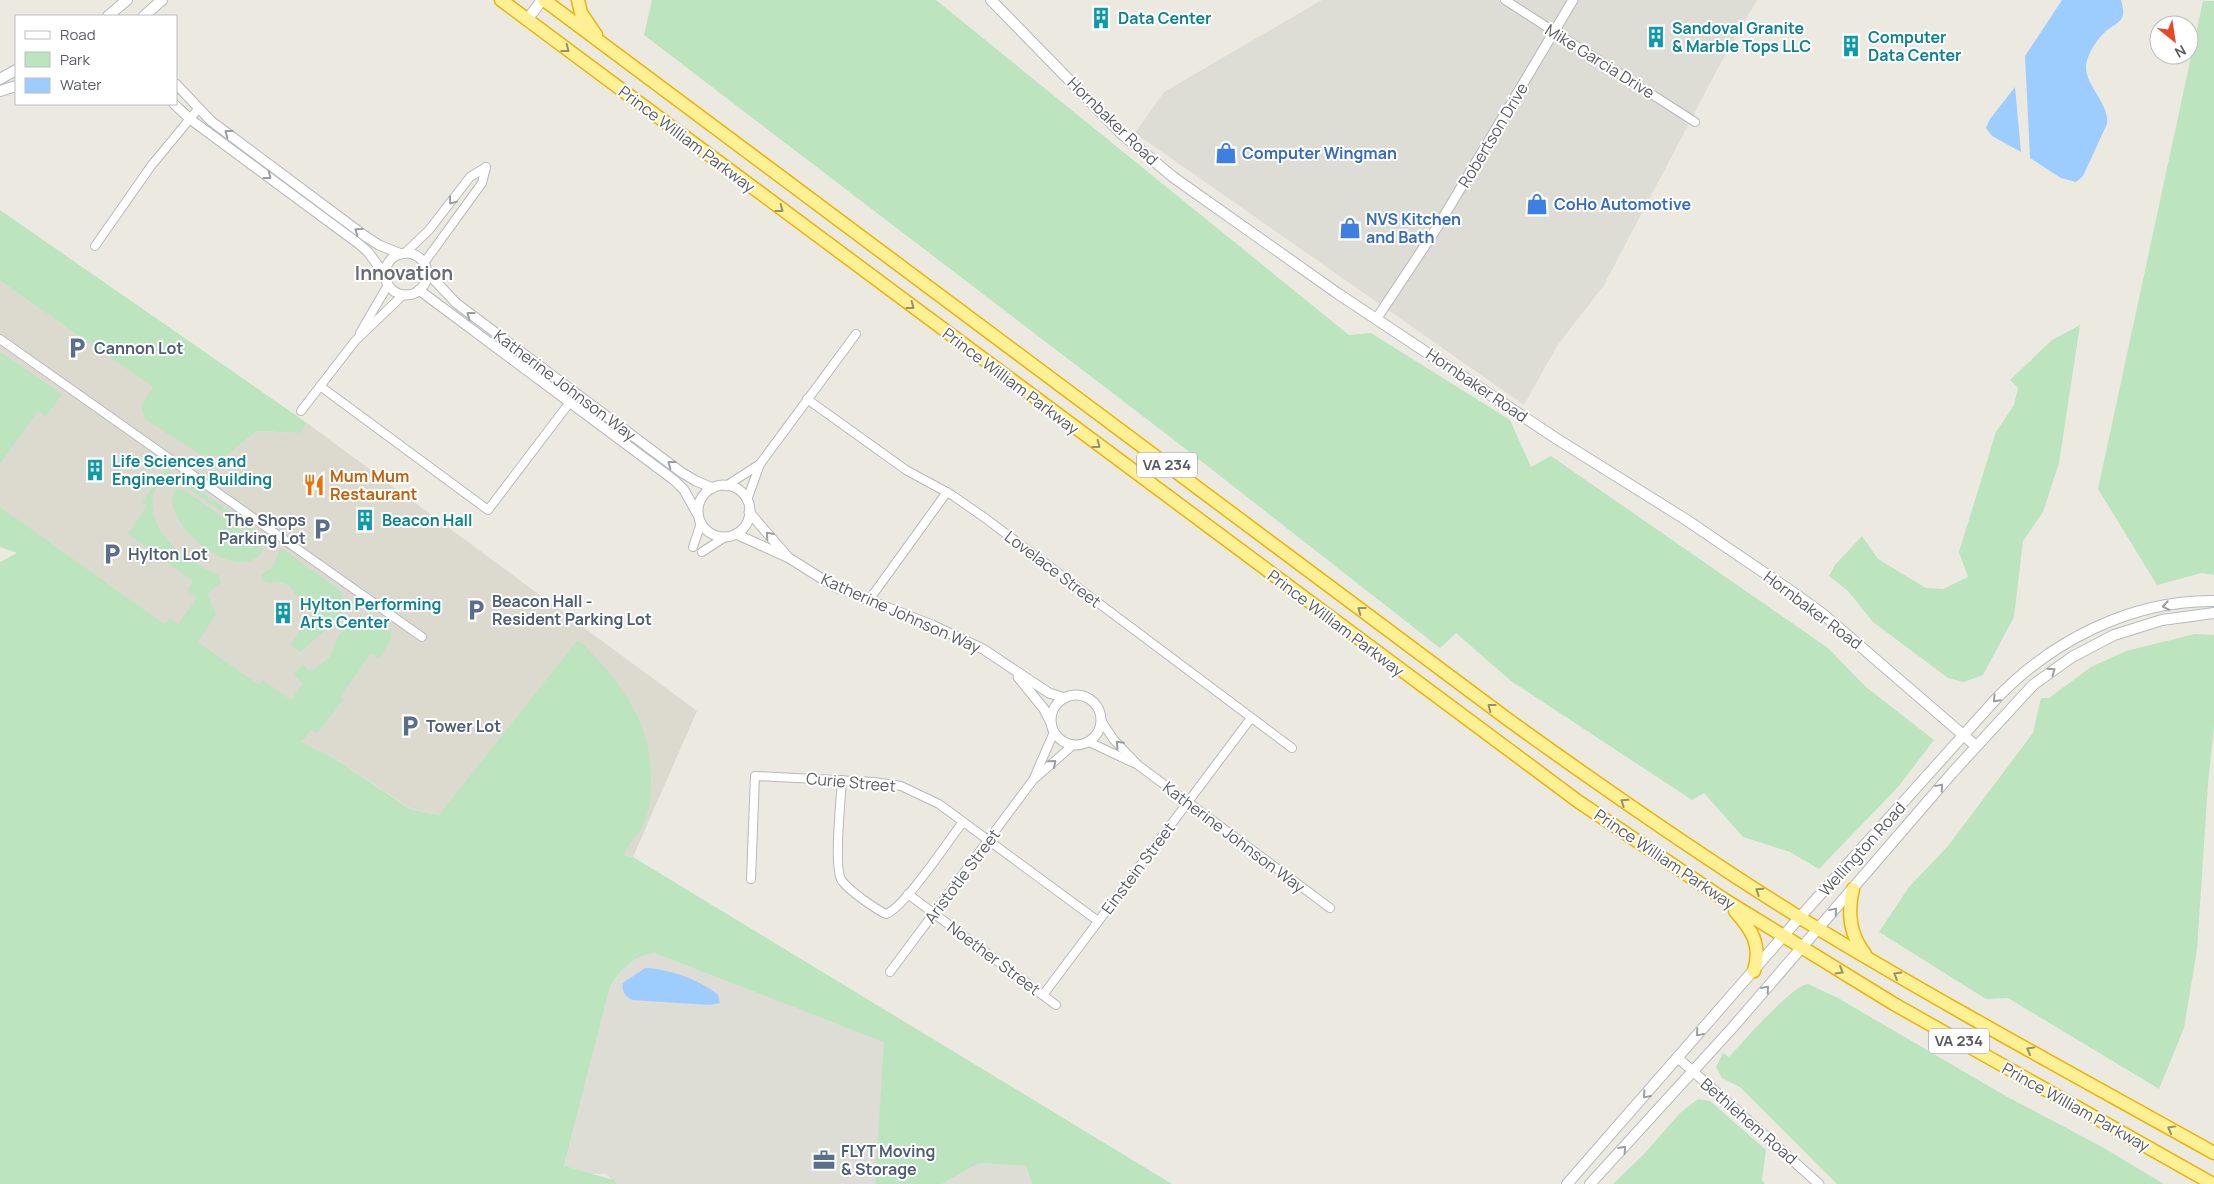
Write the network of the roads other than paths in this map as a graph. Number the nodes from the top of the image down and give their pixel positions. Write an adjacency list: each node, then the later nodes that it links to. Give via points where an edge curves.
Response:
1 (127, 0): 9 (main road)
2 (162, 0): 10 (main road)
3 (501, 0): 11 (highway, Prince William Parkway / VA 234)
4 (543, 0): 11 (main road); 13 (highway, Prince William Parkway / VA 234)
5 (578, 0): 13 (highway, via 581,13)
6 (1505, 0): 12 (street, Mike Garcia Drive)
7 (1573, 0): 12 (street, Robertson Drive)
8 (991, 1): 30 (main road, Hornbaker Road, via 1144,154 1337,293)
9 (113, 15)
10 (145, 15)
11 (527, 20): 73 (highway, Prince William Parkway / VA 234, one-way to 73, via 1514,755)
12 (1553, 32): 22 (street, Mike Garcia Drive); 30 (street, Robertson Drive, via 1436,230)
13 (600, 42): 76 (highway, Prince William Parkway / VA 234, one-way to 13, via 1693,849 1510,721)
14 (15, 71): 15 (main road)
15 (0, 79)
16 (15, 86): 18 (main road)
17 (178, 86): 20 (street)
18 (0, 91)
19 (175, 105): 21 (street)
20 (198, 109): 21 (street); 24 (street, one-way to 20, via 380,245 358,230)
21 (190, 119): 23 (street, via 150,166); 26 (street, one-way to 26, via 359,244)
22 (1695, 122)
23 (94, 246)
24 (402, 254): 25 (street, via 414,255); 25 (street, one-way to 24, via 482,183 486,167 470,177 429,230); 26 (street, via 389,262)
25 (425, 267): 28 (street, via 425,284); 40 (street, Katherine Johnson Way, one-way to 25, via 681,472 456,304)
26 (385, 275): 27 (street)
27 (388, 285): 29 (street); 33 (street)
28 (420, 290): 29 (street); 36 (street, Katherine Johnson Way)
29 (402, 295): 33 (street)
30 (1377, 318): 59 (main road, Hornbaker Road, via 1794,593 1849,636)
31 (856, 334): 35 (street)
32 (0, 339): 53 (street)
33 (355, 341): 34 (street)
34 (320, 386): 36 (street, via 488,510); 37 (street)
35 (807, 399): 38 (street); 41 (street, Lovelace Street, via 906,470)
36 (570, 402): 44 (street, Katherine Johnson Way, via 674,480 684,490)
37 (301, 411)
38 (760, 464): 39 (street); 42 (street)
39 (726, 486): 40 (street); 42 (street, via 736,488)
40 (713, 488): 44 (street, via 701,499)
41 (947, 492): 50 (street); 56 (street, Lovelace Street)
42 (747, 500): 43 (street)
43 (749, 512): 45 (street, via 745,526); 49 (street, Katherine Johnson Way, one-way to 43)
44 (700, 519): 46 (street, via 714,535); 47 (street)
45 (736, 534): 46 (street); 49 (street, Katherine Johnson Way)
46 (725, 536): 48 (street)
47 (693, 546)
48 (702, 552)
49 (789, 558): 50 (street, Katherine Johnson Way, via 835,587)
50 (869, 600): 54 (street, Katherine Johnson Way, via 983,649)
51 (2214, 601): 59 (main road, Wellington Road, one-way to 59, via 2144,610 2078,636 2019,676)
52 (2214, 613): 62 (main road, Wellington Road, one-way to 52, via 2033,685 2096,643 2138,626)
53 (422, 637)
54 (1012, 669): 55 (street, Katherine Johnson Way, via 1049,693); 58 (street, Katherine Johnson Way, via 1044,709)
55 (1065, 698): 57 (street, via 1076,694 1092,699 1101,713); 58 (street, via 1054,707)
56 (1251, 718): 63 (street, Lovelace Street); 67 (street, Einstein Street)
57 (1102, 722): 60 (street, via 1096,737); 64 (street, Katherine Johnson Way, one-way to 57)
58 (1052, 728): 61 (street, via 1065,743); 66 (street, Aristotle Street)
59 (1962, 736): 62 (main road, Hornbaker Road); 76 (main road, Wellington Road)
60 (1089, 742): 61 (street); 64 (street, Katherine Johnson Way)
61 (1073, 745): 66 (street, Aristotle Street, one-way to 61)
62 (1976, 746): 71 (main road, Wellington Road, one-way to 62)
63 (1292, 748)
64 (1138, 765): 67 (street, Katherine Johnson Way)
65 (842, 780): 68 (street, Curie Street, via 901,786 940,804); 70 (street, Curie Street, via 755,776); 72 (street, via 838,855 842,881 886,914 892,912)
66 (1033, 780): 69 (street, Aristotle Street)
67 (1188, 802): 74 (street, Katherine Johnson Way); 77 (street, Einstein Street)
68 (963, 822): 69 (street, Curie Street); 72 (street)
69 (988, 841): 75 (street, Aristotle Street); 77 (street, Curie Street)
70 (750, 880)
71 (1853, 889): 78 (main road, Wellington Road, one-way to 71); 81 (highway, via 1850,924)
72 (908, 894): 75 (street, Noether Street)
73 (1725, 900): 79 (highway, Prince William Parkway / VA 234); 82 (highway, via 1753,933 1757,951)
74 (1330, 908)
75 (934, 914): 83 (street, Aristotle Street); 84 (street, Noether Street)
76 (1800, 917): 78 (highway, Prince William Parkway / VA 234); 79 (main road, Wellington Road)
77 (1098, 921): 84 (street, Einstein Street)
78 (1820, 929): 80 (main road, Wellington Road); 81 (highway, Prince William Parkway / VA 234)
79 (1784, 936): 80 (highway, Prince William Parkway / VA 234); 82 (main road, Wellington Road)
80 (1803, 948): 87 (main road, Wellington Road, one-way to 80); 92 (highway, Prince William Parkway / VA 234, one-way to 92, via 1894,1004)
81 (1869, 958): 88 (highway, Prince William Parkway / VA 234, one-way to 81)
82 (1754, 971): 86 (main road, Wellington Road, one-way to 86)
83 (890, 972)
84 (1043, 995): 85 (street, Noether Street)
85 (1056, 1005)
86 (1678, 1058): 87 (street, Bethlehem Road); 90 (main road, Wellington Road, one-way to 90)
87 (1693, 1072): 89 (street, Bethlehem Road); 91 (main road, Wellington Road, one-way to 87)
88 (2214, 1153)
89 (1817, 1183)
90 (1567, 1184)
91 (1590, 1184)
92 (2213, 1184)

